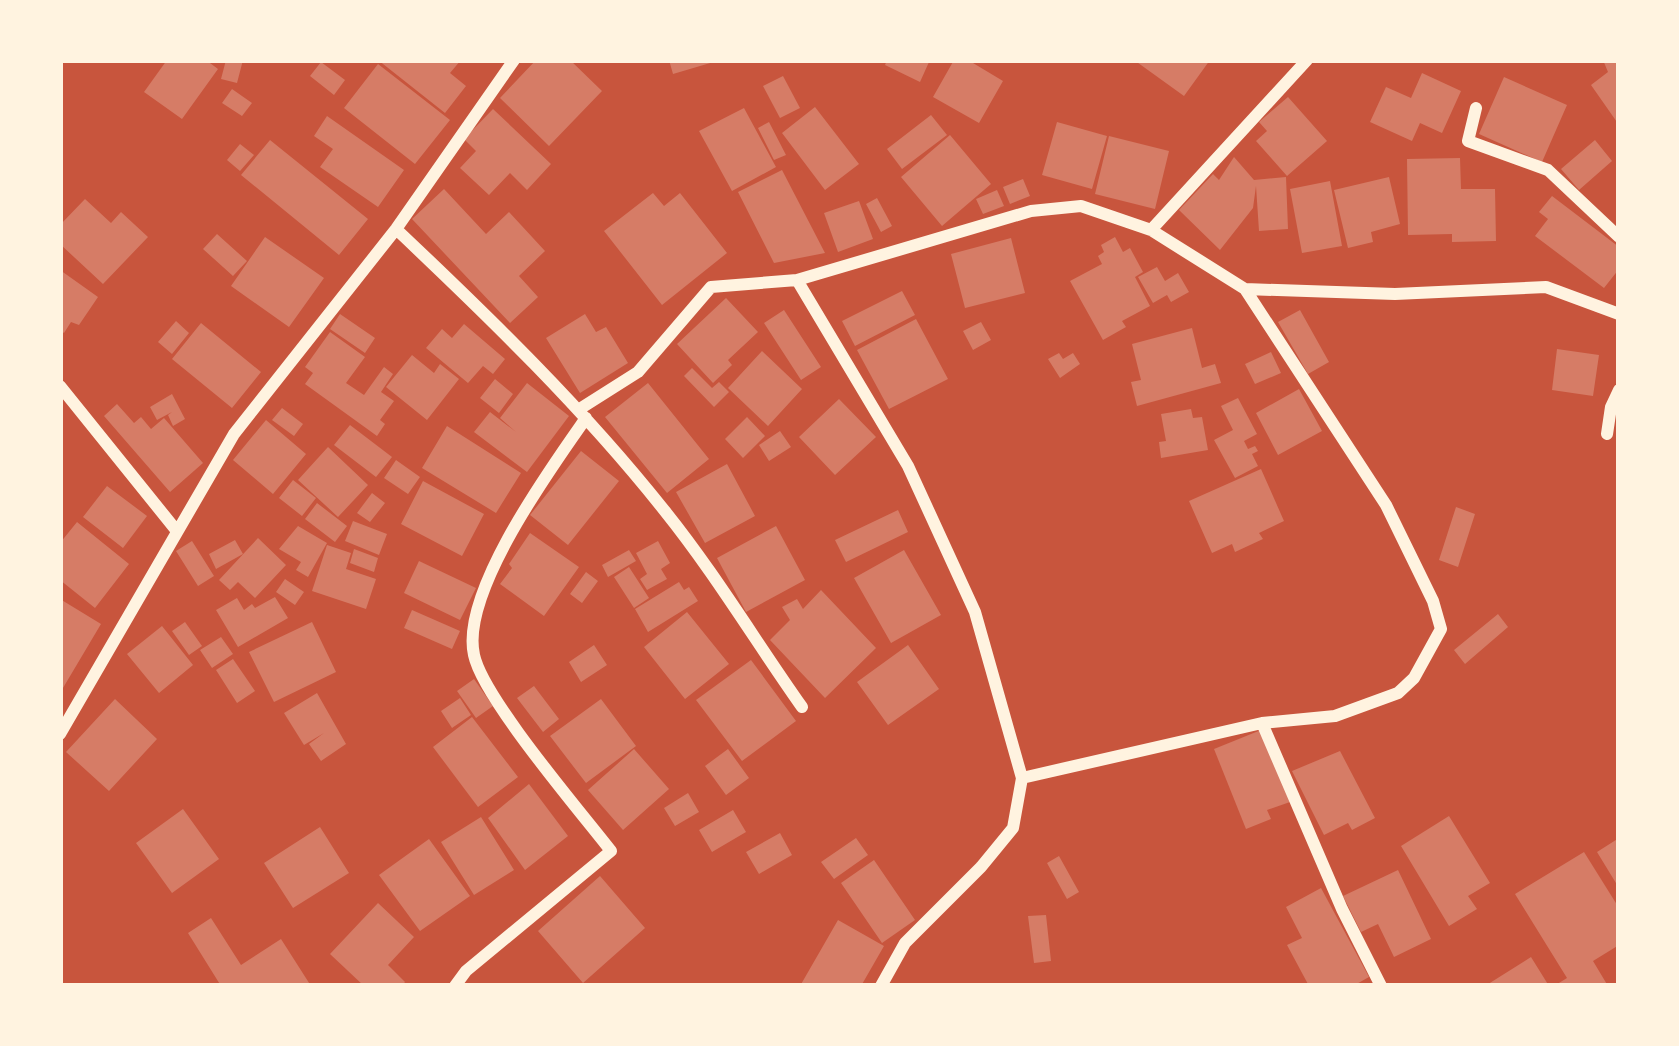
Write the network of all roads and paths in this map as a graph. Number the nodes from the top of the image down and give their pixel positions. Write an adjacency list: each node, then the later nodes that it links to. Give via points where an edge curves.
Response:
1 (514, 60): 4 (street)
2 (1306, 60): 5 (street)
3 (1476, 108): 6 (street, via 1468,141 1548,170)
4 (396, 229): 12 (street); 14 (street, via 234,434)
5 (1151, 230): 7 (street, via 1081,206 1031,211); 8 (street)
6 (1619, 237)
7 (797, 280): 12 (street, via 711,287 638,372); 18 (street, via 908,466 975,612)
8 (1245, 289): 9 (street, via 1546,287); 16 (street, via 1386,505 1441,628 1398,693 1335,716)
9 (1619, 314)
10 (60, 386): 14 (street)
11 (1619, 390): 13 (street)
12 (582, 414): 15 (street, via 666,513); 19 (street, via 521,511 472,633 474,660 508,717 611,851)
13 (1607, 434)
14 (176, 530): 17 (street)
15 (802, 707)
16 (1262, 723): 18 (street); 21 (street)
17 (60, 734)
18 (1022, 778): 20 (street, via 1012,828 905,943)
19 (455, 986)
20 (881, 986)
21 (1381, 986)

